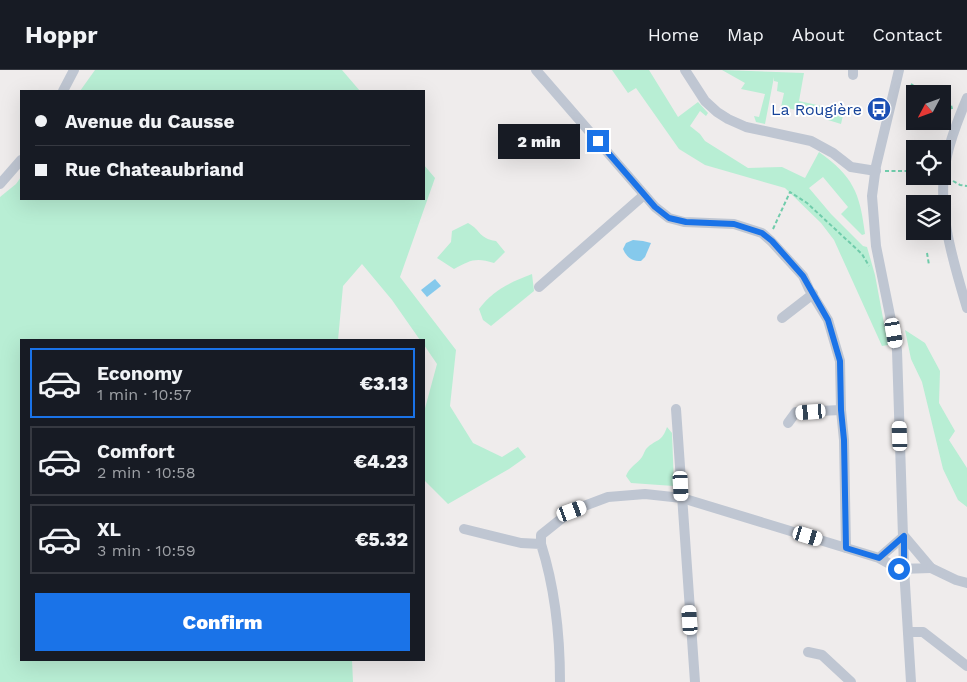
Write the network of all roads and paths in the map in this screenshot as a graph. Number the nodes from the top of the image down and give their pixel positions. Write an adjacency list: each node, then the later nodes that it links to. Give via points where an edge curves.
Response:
1 (74, 70): 5 (street)
2 (536, 70): 16 (street)
3 (685, 70): 10 (street, via 705,101 728,119 746,127 811,141 851,167)
4 (899, 70): 10 (street)
5 (64, 90)
6 (967, 98): 23 (street, via 946,158 943,200 953,262)
7 (951, 110): 8 (path)
8 (952, 114)
9 (20, 161): 14 (street)
10 (876, 171): 20 (street, via 873,218)
11 (888, 172): 12 (path)
12 (906, 172)
13 (951, 179): 15 (path, via 960,186)
14 (0, 184)
15 (967, 186)
16 (644, 195): 17 (street, via 669,218 734,224); 21 (street)
17 (768, 238): 20 (path, via 790,192 807,203); 22 (street, via 803,276)
18 (927, 253): 19 (path)
19 (929, 265)
20 (881, 274): 30 (street, via 897,350)
21 (538, 287)
22 (813, 294): 24 (street); 26 (street, via 828,320 840,361)
23 (967, 308)
24 (782, 318)
25 (676, 409): 28 (street)
26 (841, 410): 27 (street, via 796,412); 32 (street)
27 (788, 422)
28 (682, 498): 31 (street, via 645,494 608,498 572,511 541,535); 32 (street); 41 (street)
29 (464, 529): 31 (street, via 521,543)
30 (904, 536): 33 (street); 34 (street); 35 (street)
31 (541, 544): 40 (street, via 560,646)
32 (846, 548): 33 (street)
33 (879, 558): 34 (street, via 899,569)
34 (904, 568): 35 (street); 37 (street)
35 (931, 568): 36 (street)
36 (967, 583)
37 (908, 632): 39 (street, via 922,632); 43 (street)
38 (808, 652): 42 (street, via 822,655)
39 (967, 666)
40 (560, 682)
41 (695, 682)
42 (850, 682)
43 (911, 682)

